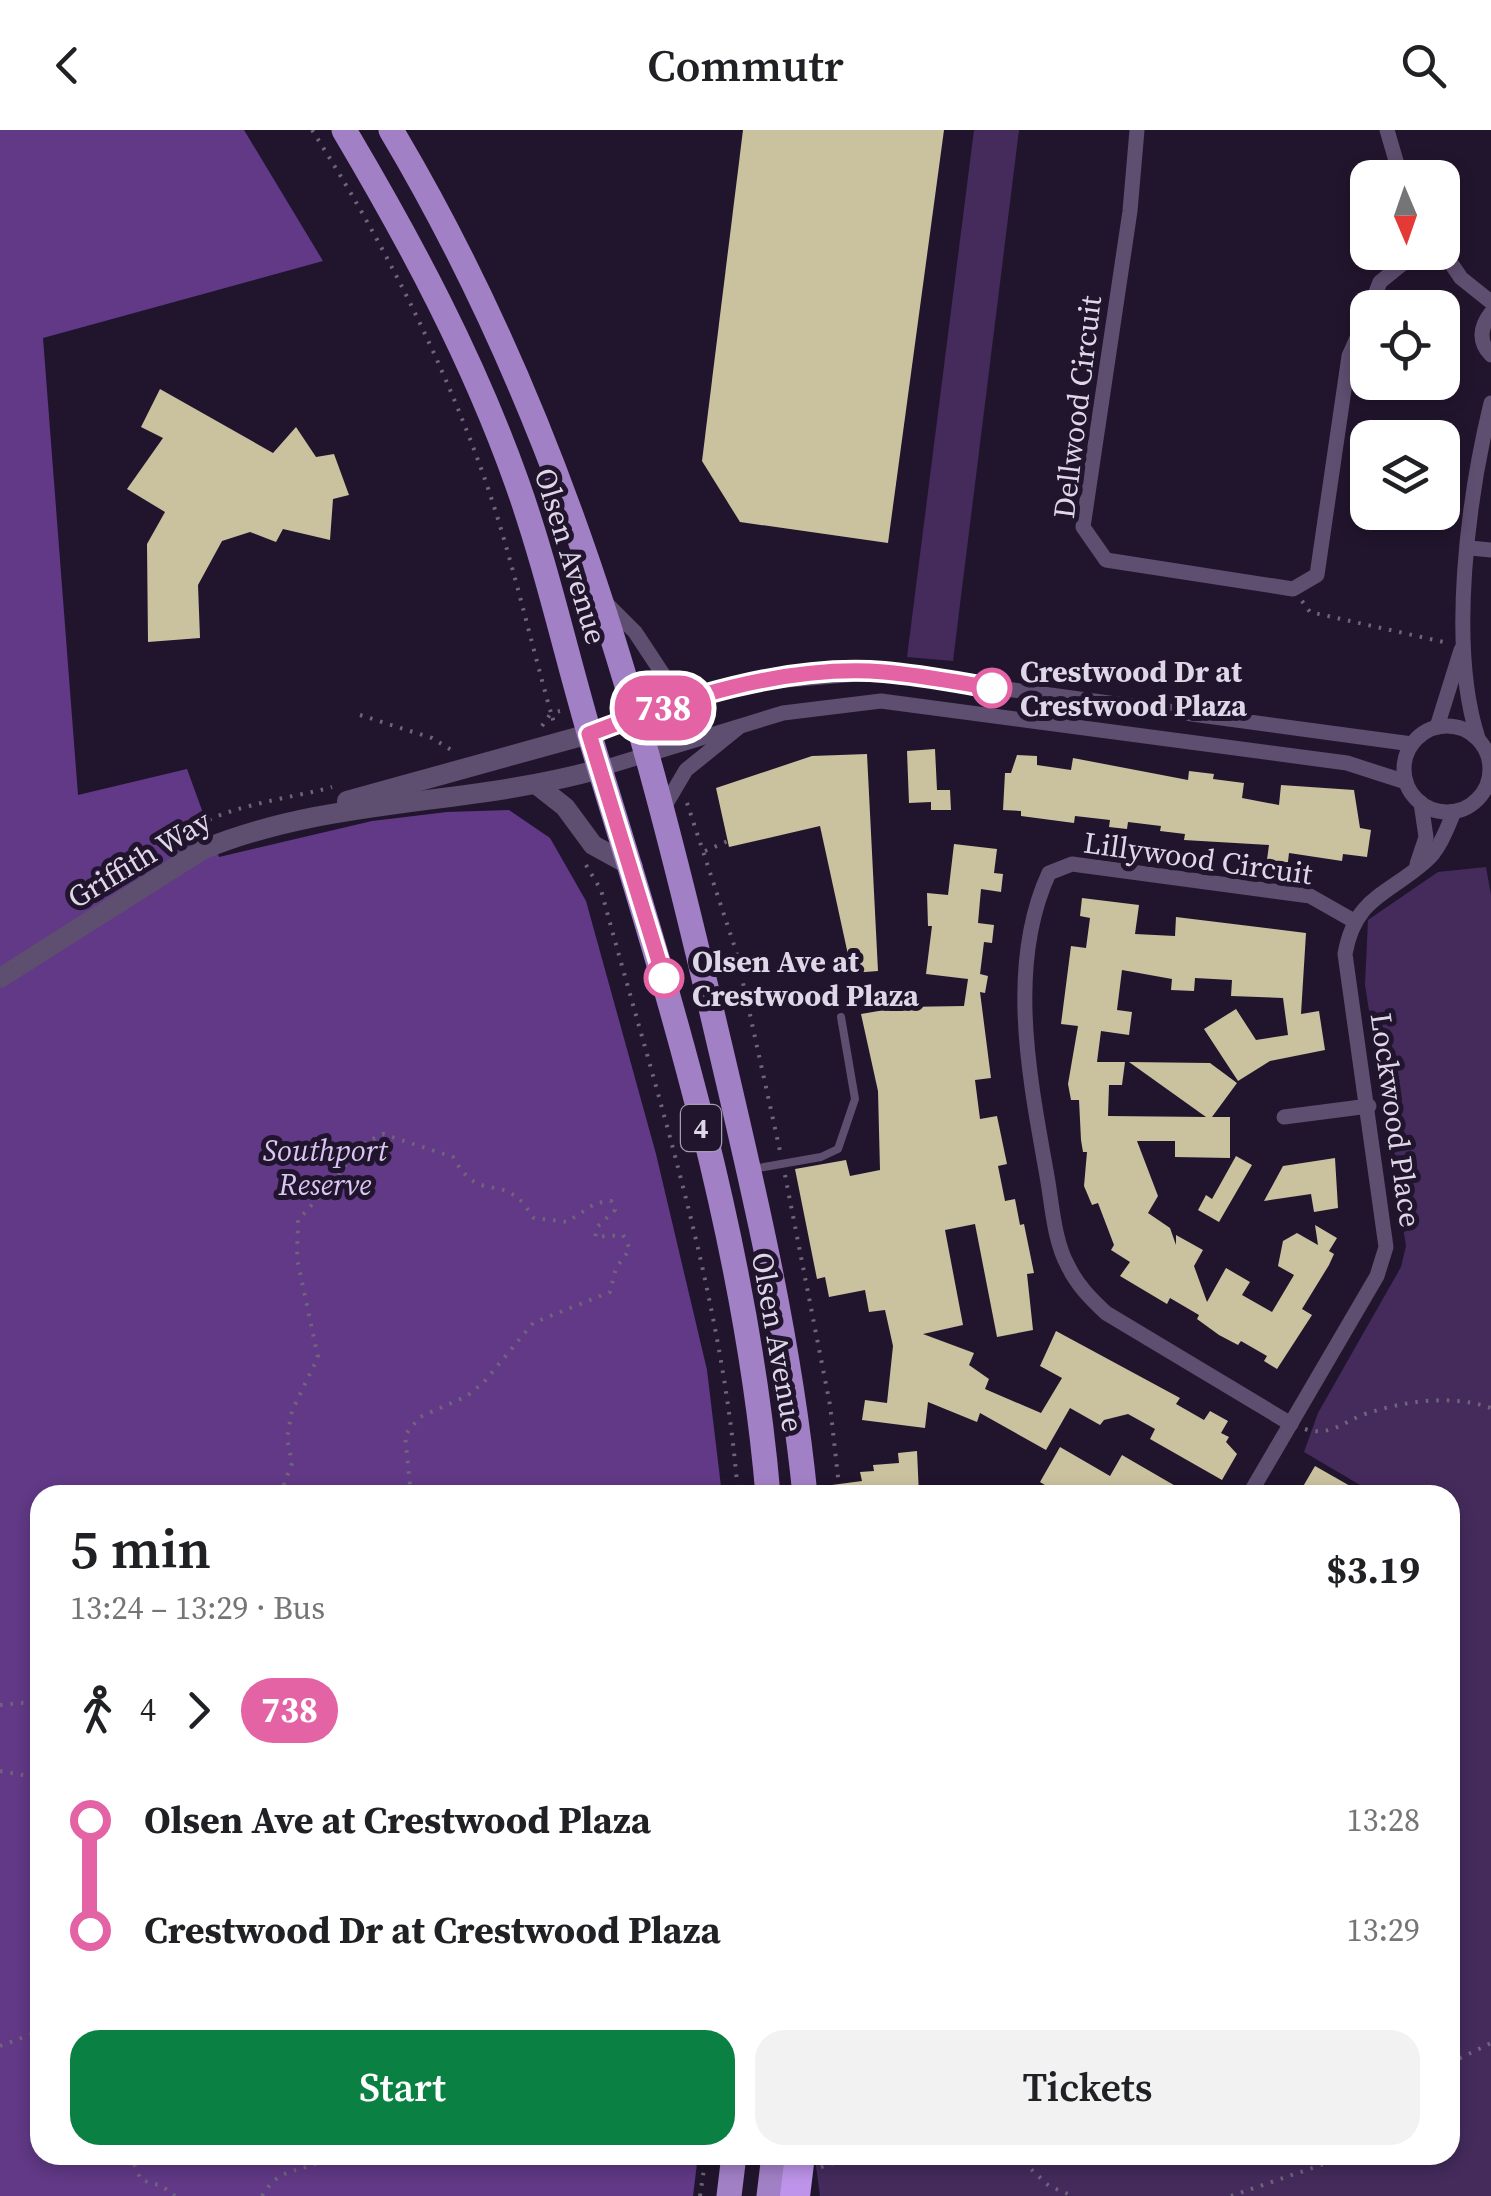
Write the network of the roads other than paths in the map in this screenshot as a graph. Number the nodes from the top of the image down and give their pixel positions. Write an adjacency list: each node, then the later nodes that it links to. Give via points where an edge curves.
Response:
1 (344, 130): 22 (main road, Olsen Avenue / 4, via 417,258 496,427 541,558)
2 (391, 130): 16 (main road, Olsen Avenue / 4, via 497,329 558,469)
3 (1137, 130): 11 (street, Dellwood Circuit, via 1083,527 1106,560 1293,589 1317,575)
4 (1387, 130): 5 (street)
5 (1396, 160)
6 (1395, 270): 8 (street)
7 (1456, 270): 9 (street)
8 (1377, 290)
9 (1491, 302)
10 (1491, 313): 12 (street, via 1481,330)
11 (1350, 354)
12 (1491, 355)
13 (1491, 404): 14 (street, via 1479,451)
14 (1470, 548): 15 (street); 17 (street)
15 (1491, 550)
16 (599, 595): 18 (street, via 636,632 668,682); 19 (main road, Olsen Avenue / 4)
17 (1461, 648): 21 (street); 23 (street)
18 (703, 696): 19 (street); 24 (street, via 764,682 881,672)
19 (637, 716): 22 (street); 25 (main road, Olsen Avenue / 4)
20 (746, 722): 25 (street); 28 (street, via 816,706 910,702 1346,763); 32 (street, via 686,770)
21 (1437, 727): 23 (street); 24 (street)
22 (589, 734): 27 (main road, Olsen Avenue / 4); 34 (street, Griffith Way)
23 (1478, 738): 26 (street)
24 (1412, 744): 28 (street)
25 (647, 753): 27 (street); 32 (main road, Olsen Avenue / 4)
26 (1490, 760): 30 (street)
27 (600, 769): 29 (street, Griffith Way); 35 (main road, Olsen Avenue / 4)
28 (1406, 782): 31 (street)
29 (536, 785): 34 (street, Griffith Way); 35 (street, via 565,807 593,844)
30 (1483, 802): 33 (street)
31 (1421, 803): 33 (street); 36 (street, via 1426,837)
32 (662, 809): 42 (main road, Olsen Avenue / 4)
33 (1454, 812): 36 (street, via 1434,851)
34 (318, 814): 38 (street, Griffith Way, via 202,850)
35 (634, 867): 44 (main road, Olsen Avenue / 4, via 728,1245)
36 (1416, 868): 37 (street, via 1370,900)
37 (1354, 921): 40 (street, Lockwood Place, via 1345,954); 43 (street, Lillywood Circuit, via 1310,896 1072,864 1048,873 1034,918 1026,1039 1066,1263 1106,1313)
38 (0, 978)
39 (840, 1017): 42 (lane, via 855,1099 838,1148)
40 (1369, 1106): 41 (street); 43 (street, Lockwood Place, via 1386,1234 1383,1260)
41 (1284, 1117)
42 (749, 1170): 45 (main road, Olsen Avenue / 4, via 781,1317)
43 (1291, 1424): 46 (street, Lockwood Place)
44 (767, 1485)
45 (804, 1485)
46 (1255, 1485)
47 (733, 2165): 49 (main road)
48 (773, 2165): 50 (main road)
49 (729, 2196)
50 (769, 2196)

